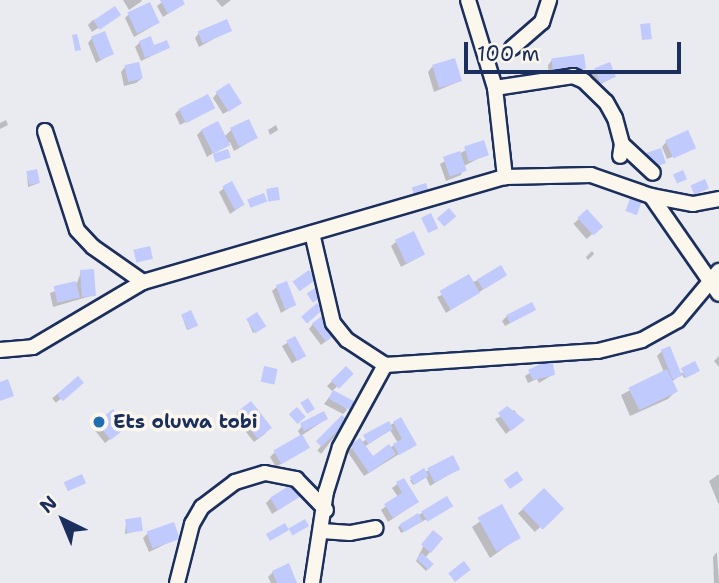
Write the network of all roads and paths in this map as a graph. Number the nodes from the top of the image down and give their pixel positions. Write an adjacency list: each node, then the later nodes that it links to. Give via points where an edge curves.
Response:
1 (468, 0): 4 (street)
2 (549, 0): 3 (street, via 542,22)
3 (512, 48)
4 (495, 88): 6 (street, via 573,76 606,102 621,150); 7 (street)
5 (45, 131): 11 (street, via 78,230 93,247)
6 (653, 173)
7 (505, 177): 8 (street, via 591,176); 10 (street)
8 (651, 197): 9 (street, via 693,204); 12 (street)
9 (719, 199)
10 (312, 233): 11 (street); 14 (street, via 333,323 347,340)
11 (143, 282): 13 (street, via 33,347)
12 (716, 283): 14 (street, via 678,320 642,340 598,351)
13 (0, 350)
14 (385, 365): 15 (street, via 340,447 326,492)
15 (326, 510): 17 (street); 18 (street, via 296,479 265,473 235,482 202,506 192,524)
16 (376, 528): 17 (street, via 350,533)
17 (322, 531): 19 (street)
18 (177, 583)
19 (312, 583)

